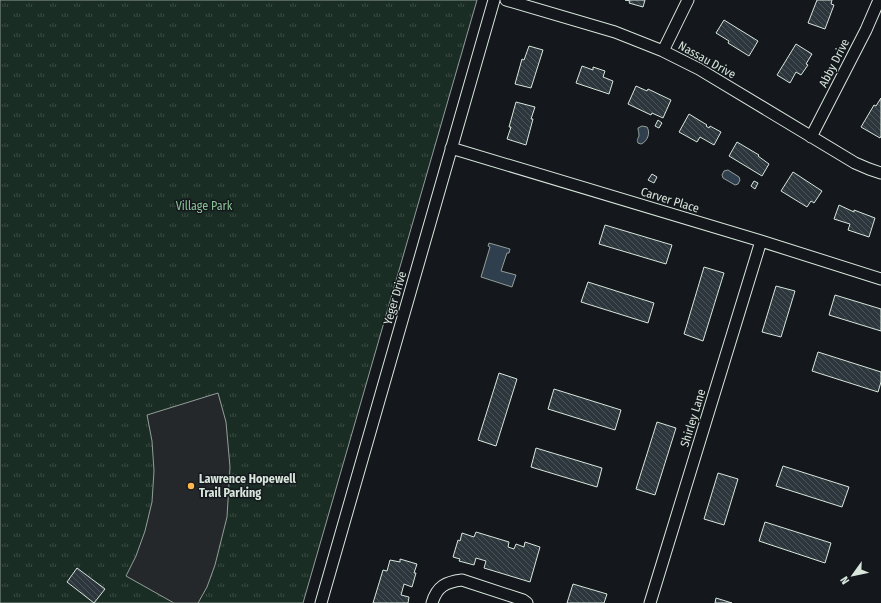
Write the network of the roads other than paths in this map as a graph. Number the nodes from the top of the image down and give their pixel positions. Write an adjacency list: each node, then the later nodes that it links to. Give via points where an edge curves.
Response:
1 (494, 0): 7 (street, Yeger Drive)
2 (506, 0): 5 (street, Nassau Drive, via 615,32)
3 (688, 0): 5 (street)
4 (879, 0): 6 (street, Abby Drive)
5 (663, 51): 6 (street, Nassau Drive, via 699,69)
6 (811, 136): 8 (street, Nassau Drive, via 855,163)
7 (451, 148): 9 (street, Carver Place); 11 (street, Yeger Drive)
8 (881, 173)
9 (761, 241): 10 (street, Carver Place); 14 (street, Shirley Lane)
10 (881, 279)
11 (321, 603)
12 (432, 603): 13 (street, via 436,593 443,586 452,581 462,580)
13 (527, 603)
14 (650, 603)

